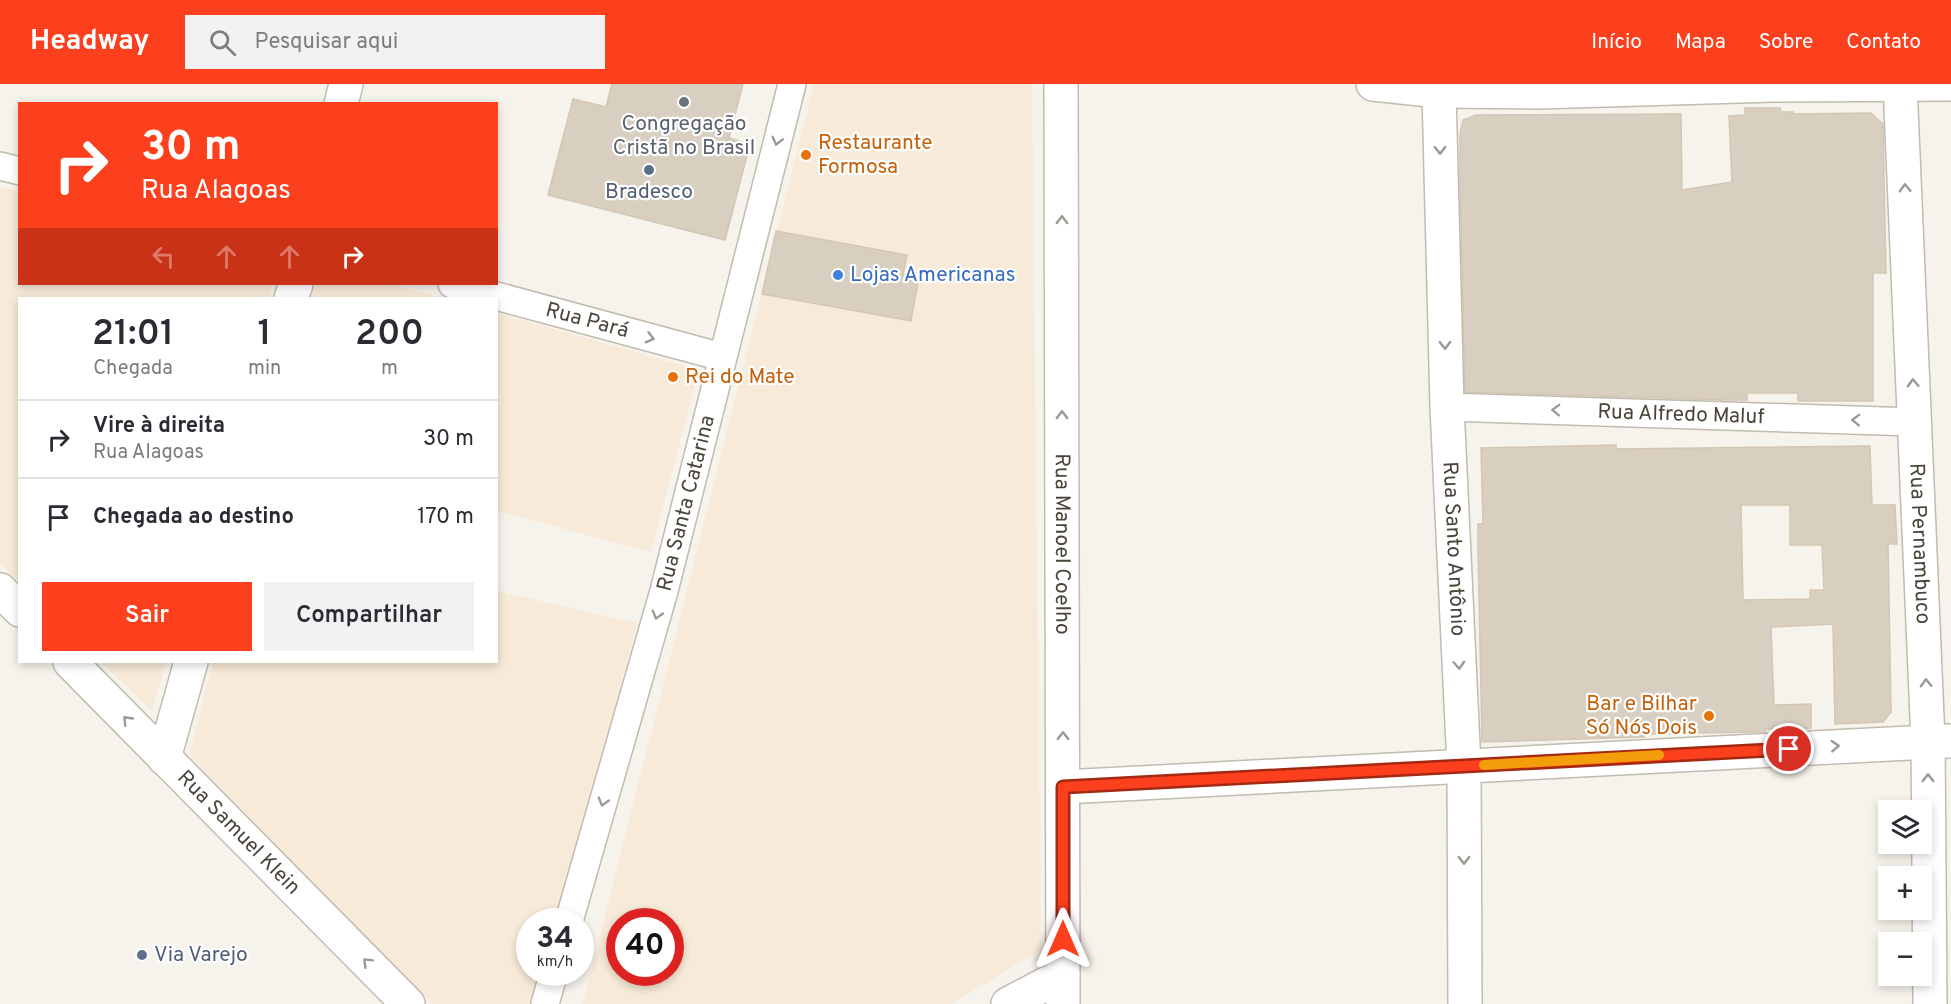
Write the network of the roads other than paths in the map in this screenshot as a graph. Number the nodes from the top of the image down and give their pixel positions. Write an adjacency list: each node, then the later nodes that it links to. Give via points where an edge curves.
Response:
1 (346, 84): 11 (street)
2 (792, 84): 15 (street, Rua Santa Catarina, one-way to 15)
3 (1061, 84): 25 (street, Rua Manoel Coelho, one-way to 3)
4 (1373, 84): 10 (street)
5 (1873, 84): 6 (street); 8 (street)
6 (1900, 84): 7 (street); 17 (street, Rua Pernambuco, one-way to 6)
7 (1951, 84)
8 (1773, 85): 9 (street)
9 (1540, 88): 10 (street)
10 (1439, 91): 16 (street, Rua Santo Antônio, one-way to 16)
11 (342, 102)
12 (0, 166): 13 (street)
13 (18, 170)
14 (456, 285): 15 (street, Rua Pará, one-way to 15)
15 (722, 357): 26 (street, Rua Santa Catarina, one-way to 26, via 664,591)
16 (1447, 407): 17 (street, Rua Alfredo Maluf, one-way to 16); 24 (street, Rua Santo Antônio, one-way to 24)
17 (1914, 422): 22 (street, Rua Pernambuco, one-way to 17)
18 (0, 590): 19 (street)
19 (18, 608)
20 (71, 663): 23 (street, Rua Samuel Klein, one-way to 20)
21 (191, 663): 23 (street)
22 (1940, 741): 24 (street, one-way to 22); 33 (street, Rua Pernambuco, one-way to 22)
23 (164, 758): 29 (street, Rua Samuel Klein, one-way to 23)
24 (1464, 766): 25 (street); 32 (street, Rua Santo Antônio, one-way to 32)
25 (1063, 787): 28 (street, Rua Manoel Coelho)
26 (573, 908)
27 (550, 986): 30 (street)
28 (1063, 990): 31 (street)
29 (408, 1004)
30 (545, 1004)
31 (1008, 1004)
32 (1465, 1004)
33 (1930, 1004)

